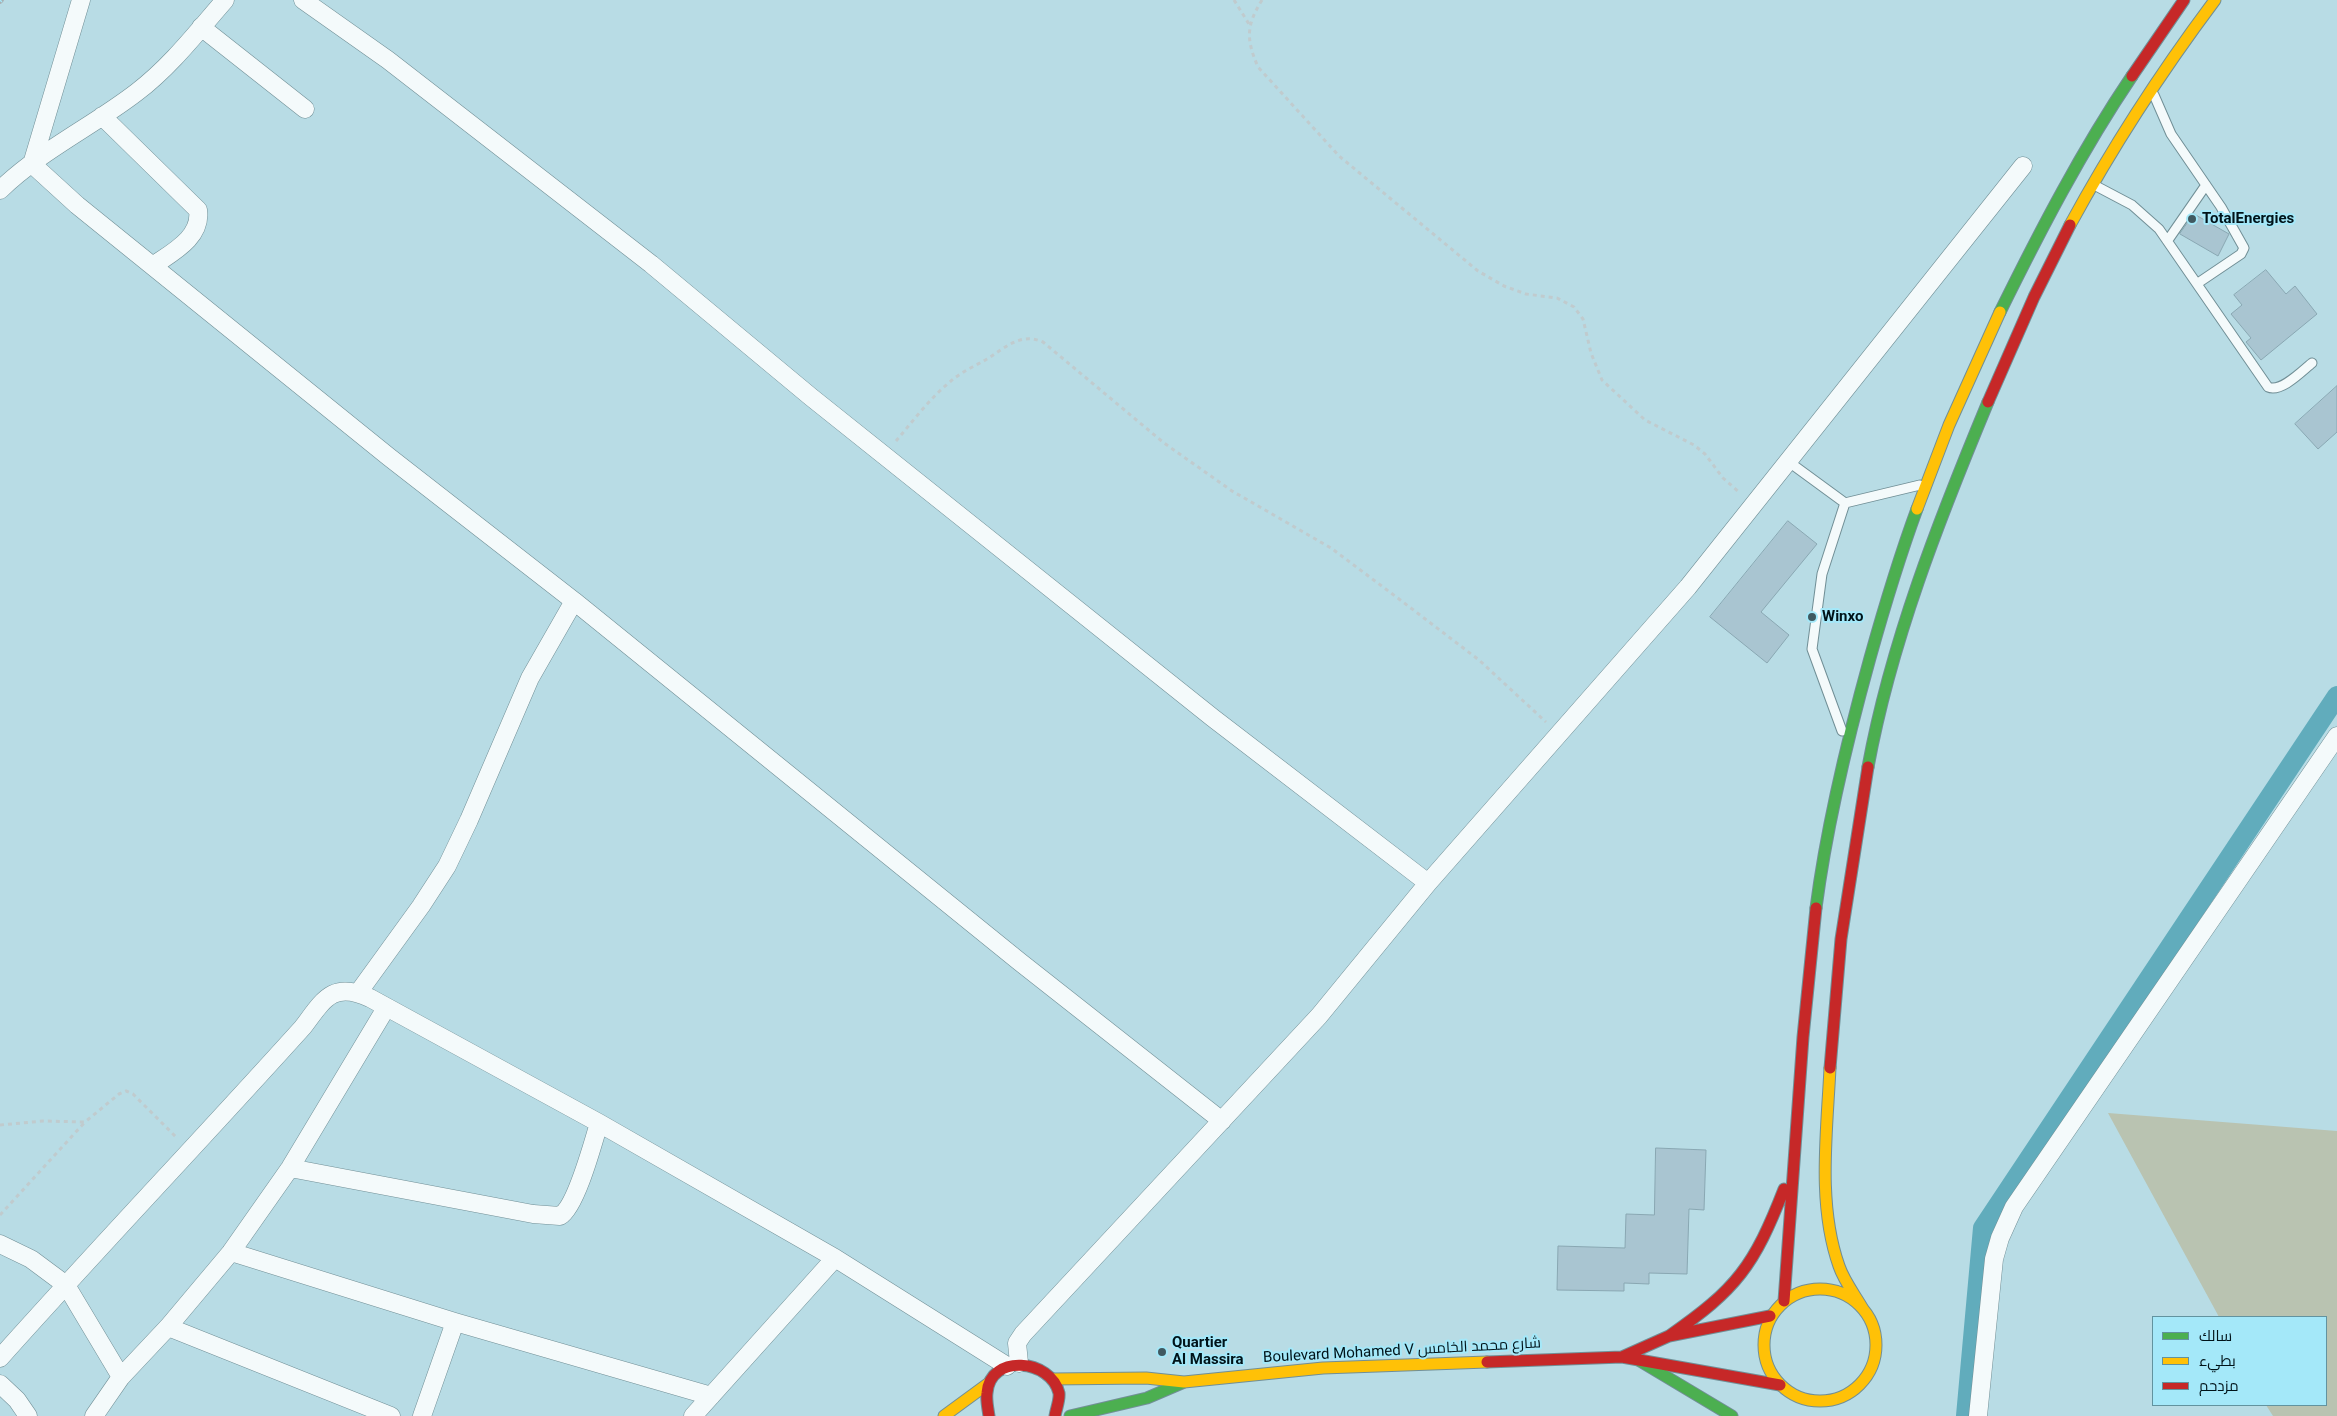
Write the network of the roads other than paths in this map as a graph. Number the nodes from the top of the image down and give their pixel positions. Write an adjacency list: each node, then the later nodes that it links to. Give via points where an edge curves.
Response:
1 (81, 0): 10 (street)
2 (224, 0): 6 (street)
3 (303, 0): 25 (street, via 396,66 651,264 1213,718)
4 (2184, 0): 20 (main road, via 2126,84 2030,249 1983,345)
5 (2215, 0): 7 (main road)
6 (201, 27): 8 (street); 9 (street, via 157,76)
7 (2151, 89): 12 (main road); 13 (lane, via 2171,134)
8 (305, 109)
9 (102, 116): 10 (street); 16 (street, via 198,210 200,220 196,229 182,245)
10 (32, 164): 14 (street); 16 (street, via 77,205)
11 (2022, 166): 19 (street)
12 (2093, 185): 15 (lane, via 2144,213); 37 (main road, via 2041,281 1980,417 1907,618 1885,690 1866,772 1843,926 1832,1029 1827,1192 1832,1244 1840,1270)
13 (2206, 185): 15 (lane); 17 (lane, via 2244,248 2241,254)
14 (0, 190)
15 (2168, 240): 17 (lane)
16 (154, 266): 22 (street)
17 (2198, 283): 18 (lane, via 2272,389 2280,387)
18 (2312, 363)
19 (1789, 462): 21 (lane); 25 (street, via 1688,587)
20 (1926, 484): 21 (lane); 24 (main road, via 1884,606)
21 (1845, 503): 24 (lane, via 1822,574 1812,649)
22 (574, 601): 26 (street, via 530,678 447,866); 28 (street)
23 (2337, 736): 66 (street, via 2014,1207 1994,1259)
24 (1847, 745): 30 (main road, via 1820,877 1804,1010)
25 (1428, 883): 28 (street, via 1319,1016)
26 (358, 993): 27 (street); 35 (street, via 337,991 329,996 191,1152)
27 (386, 1008): 29 (street); 31 (street)
28 (1222, 1121): 45 (street, via 1023,1334 1017,1343)
29 (599, 1123): 31 (street, via 575,1194 560,1216 533,1214); 34 (street)
30 (1792, 1166): 36 (main road); 41 (main road, via 1766,1237 1754,1258 1718,1300)
31 (290, 1168): 33 (street)
32 (0, 1244): 35 (street, via 31,1259)
33 (231, 1252): 39 (street); 40 (street)
34 (835, 1258): 45 (street); 53 (street)
35 (66, 1285): 43 (street); 46 (street)
36 (1784, 1301): 37 (main road, via 1799,1292 1816,1288 1834,1290 1850,1297); 38 (main road)
37 (1863, 1309): 52 (main road, via 1872,1325 1876,1343 1874,1361)
38 (1770, 1316): 41 (main road); 51 (main road, via 1763,1352 1769,1370)
39 (455, 1322): 53 (street); 59 (street)
40 (168, 1327): 46 (street); 58 (street)
41 (1669, 1336): 42 (main road)
42 (1622, 1357): 44 (main road); 48 (main road, Boulevard Mohamed V شارع محمد الخامس, via 1323,1368)
43 (0, 1358)
44 (1640, 1360): 51 (main road); 65 (main road)
45 (1013, 1365): 47 (main road, via 1032,1364); 49 (main road, via 997,1373)
46 (121, 1377): 57 (street)
47 (1052, 1379): 48 (main road, Boulevard Mohamed V شارع محمد الخامس, via 1146,1378); 63 (main road, via 1059,1401)
48 (1184, 1382): 64 (main road, Boulevard Mohamed V شارع محمد الخامس, via 1147,1398)
49 (989, 1383): 61 (main road); 62 (main road, via 986,1394)
50 (0, 1384): 56 (street)
51 (1784, 1389): 52 (main road, via 1814,1401 1828,1401); 54 (main road)
52 (1854, 1390): 55 (main road)
53 (711, 1396): 60 (street)
54 (1794, 1407)
55 (1851, 1408)
56 (28, 1416)
57 (94, 1416)
58 (391, 1416)
59 (422, 1416)
60 (693, 1416)
61 (944, 1416)
62 (989, 1416)
63 (1055, 1416)
64 (1070, 1416)
65 (1732, 1416)
66 (1978, 1416)

